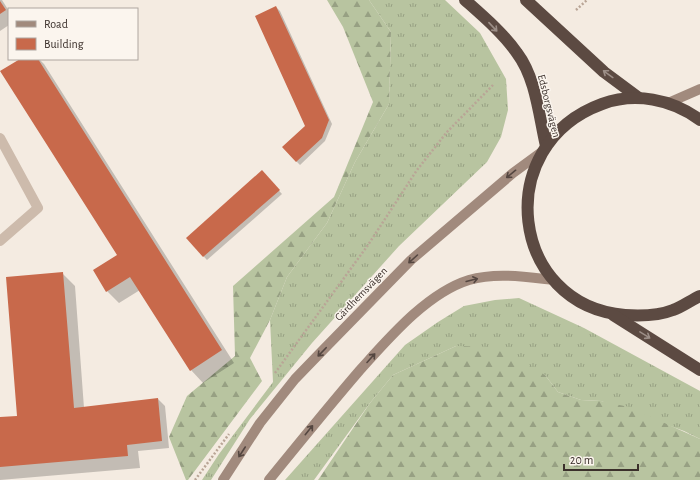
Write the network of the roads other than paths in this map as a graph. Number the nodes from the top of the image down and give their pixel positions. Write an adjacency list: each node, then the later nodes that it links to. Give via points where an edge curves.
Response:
1 (465, 0): 8 (highway, Edsborgsvägen, one-way to 8, via 517,53 534,91)
2 (526, 0): 4 (highway, one-way to 2, via 604,72)
3 (700, 89): 5 (main road)
4 (639, 98): 5 (highway); 8 (highway, via 612,101 586,110 564,126)
5 (668, 103): 6 (highway)
6 (700, 120)
7 (0, 138): 9 (lane, via 38,208)
8 (544, 148): 10 (highway, via 532,176 527,203 529,231 539,257); 14 (main road, Gärdhemsvägen, one-way to 14, via 411,260 295,379 260,423)
9 (0, 241)
10 (554, 280): 12 (highway, via 571,295 591,307); 15 (main road, one-way to 10, via 395,330 443,292 470,280 495,276)
11 (700, 296): 12 (highway, via 673,310 643,316)
12 (612, 314): 13 (highway, one-way to 13)
13 (700, 370)
14 (223, 480)
15 (268, 480)

